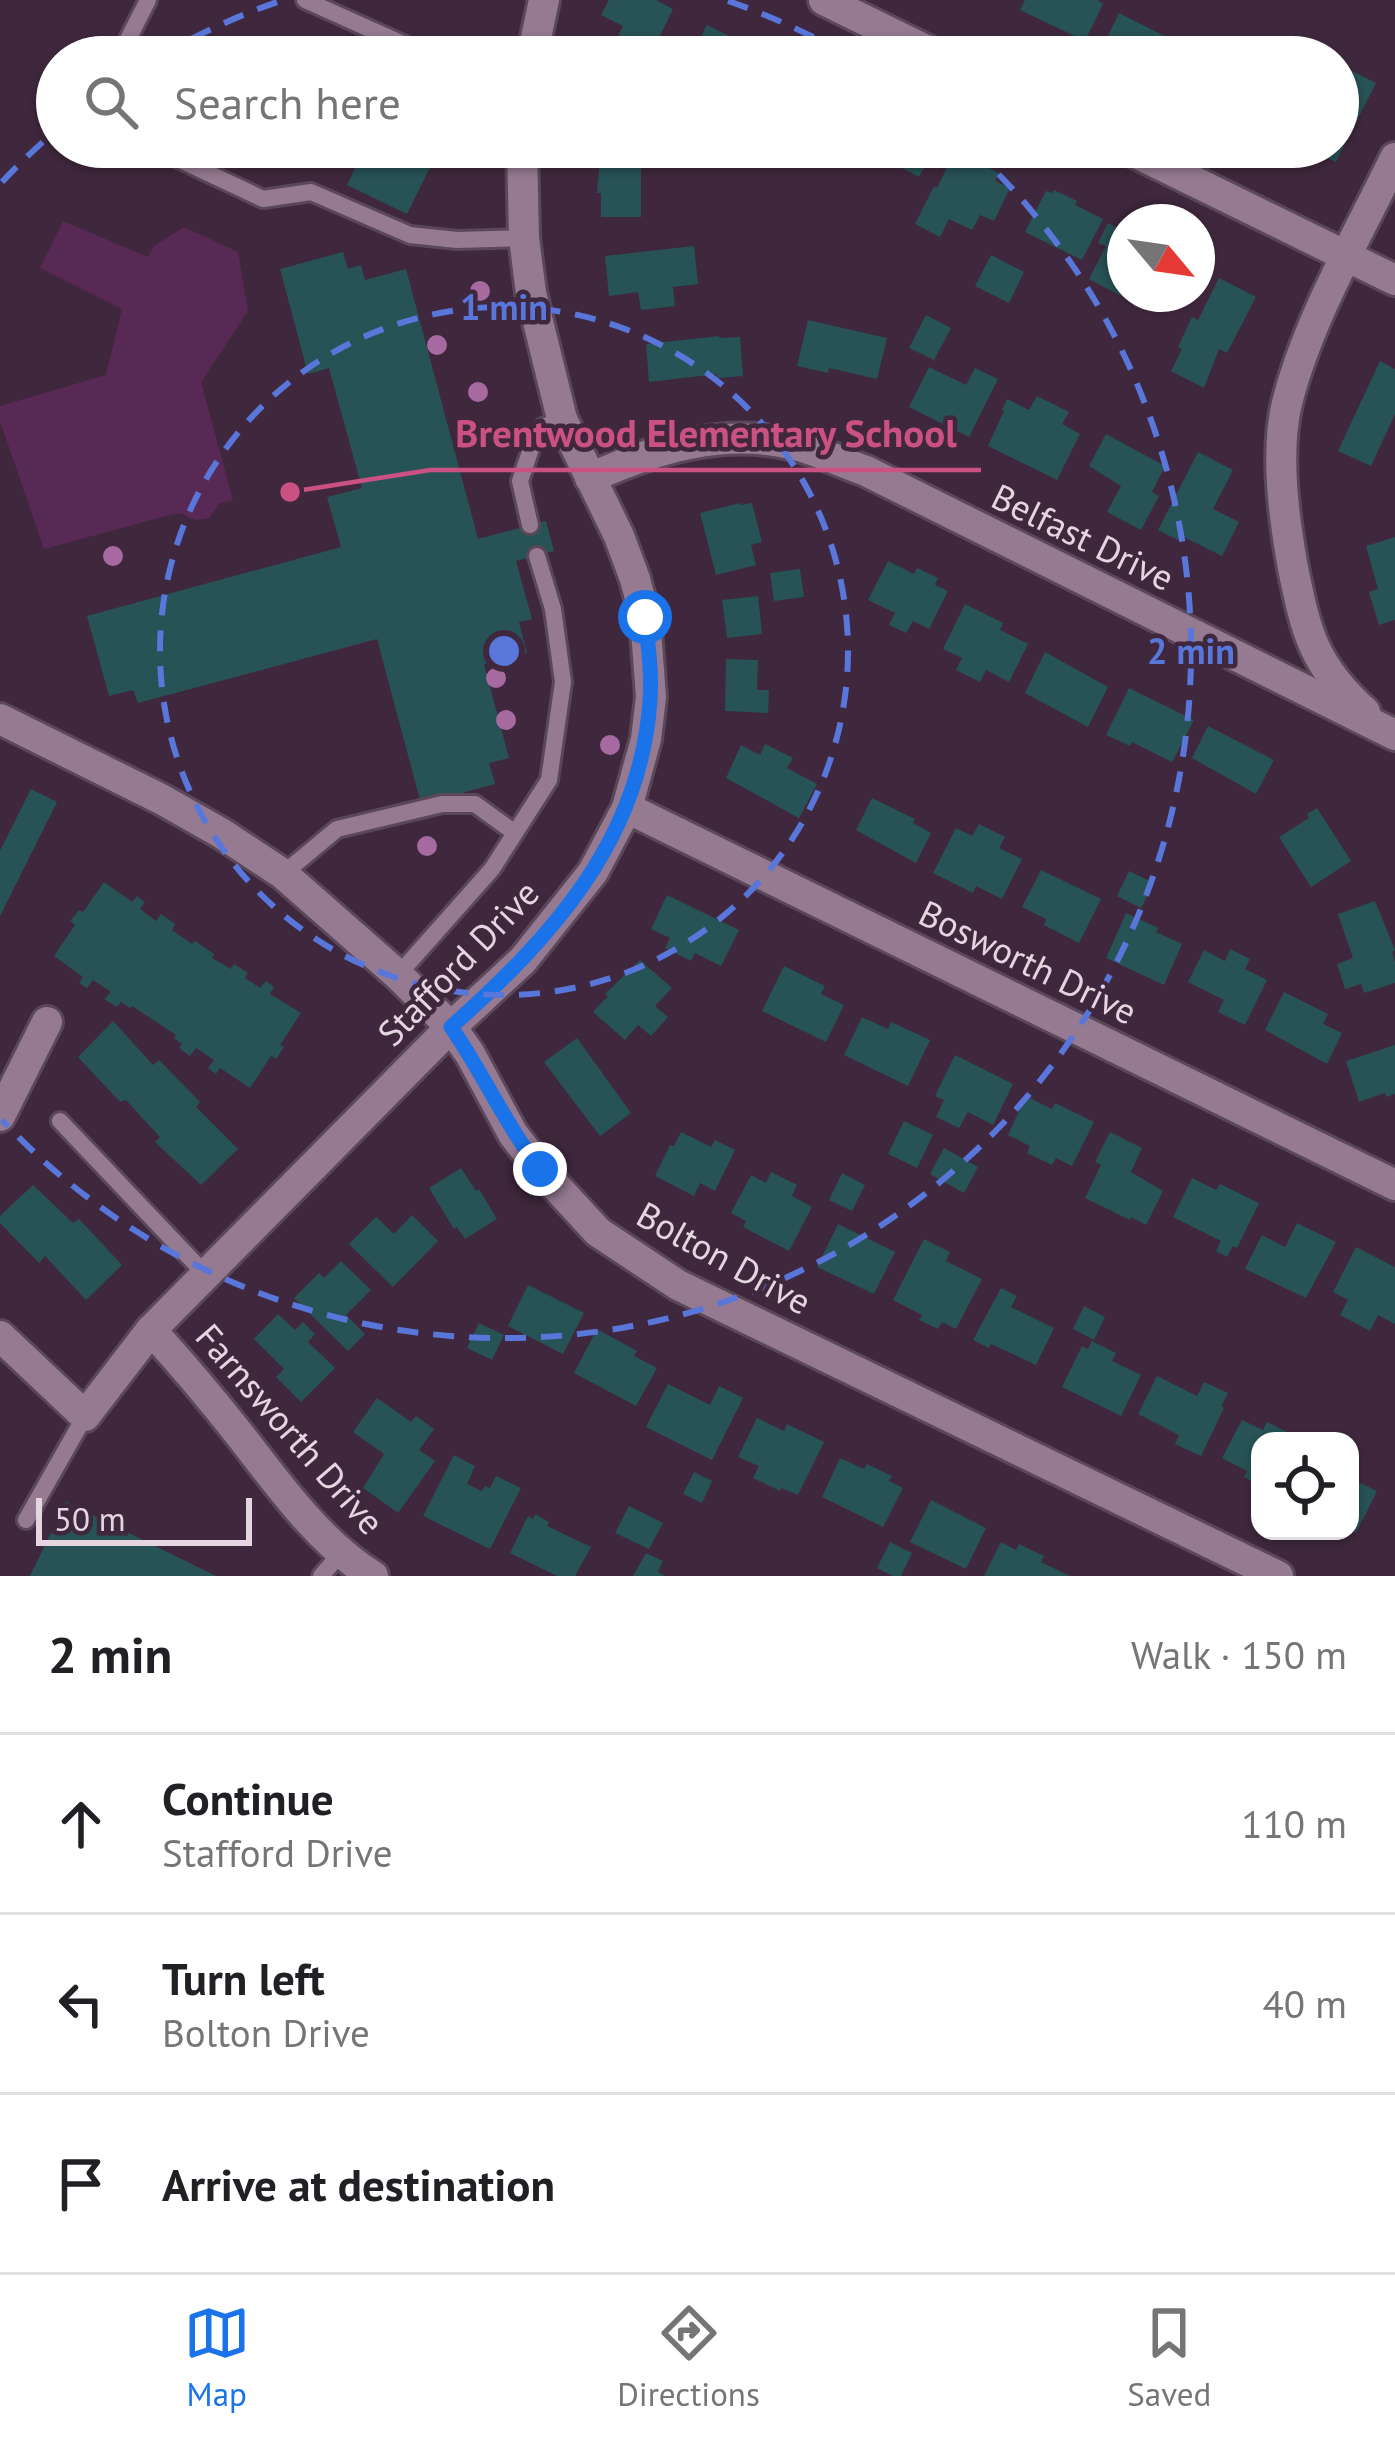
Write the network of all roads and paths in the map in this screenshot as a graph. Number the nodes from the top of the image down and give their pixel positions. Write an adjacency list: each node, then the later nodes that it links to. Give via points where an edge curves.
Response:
1 (148, 0): 5 (lane)
2 (305, 0): 6 (lane)
3 (544, 0): 7 (street)
4 (824, 0): 8 (street)
5 (130, 36)
6 (385, 36)
7 (536, 36)
8 (897, 36)
9 (1395, 158): 14 (street)
10 (197, 168): 13 (lane, via 262,199 310,192 410,235)
11 (522, 168): 13 (street, Stafford Drive)
12 (1167, 168): 14 (street)
13 (524, 238): 16 (street, Stafford Drive)
14 (1347, 256): 15 (street); 21 (street, via 1286,405 1285,522 1315,653)
15 (1395, 280)
16 (562, 419): 17 (street, Stafford Drive); 18 (lane, via 535,437 520,481)
17 (590, 478): 21 (street, Belfast Drive, via 695,442 795,445 866,472); 22 (street, Stafford Drive, via 635,579 647,633 651,697)
18 (530, 525)
19 (537, 556): 23 (lane, via 563,682 549,780)
20 (2, 723): 24 (street, Bolton Drive, via 161,799)
21 (1392, 739)
22 (627, 808): 27 (street, Stafford Drive, via 569,905); 30 (street, Bosworth Drive)
23 (515, 833): 24 (lane, via 475,804 442,804 337,830); 25 (lane)
24 (283, 874): 25 (street, Bolton Drive)
25 (398, 974): 27 (street, Bolton Drive)
26 (47, 1022): 28 (street)
27 (451, 1027): 31 (street, Stafford Drive); 38 (street, Bolton Drive, via 540,1169 628,1253 678,1285)
28 (0, 1116)
29 (60, 1121): 31 (lane)
30 (1395, 1185)
31 (207, 1276): 32 (street, Stafford Drive)
32 (152, 1330): 34 (street, Stafford Drive); 36 (street, Farnsworth Drive)
33 (0, 1336): 34 (street)
34 (85, 1416): 35 (lane)
35 (26, 1520)
36 (331, 1564): 37 (street, Farnsworth Drive, via 351,1562)
37 (373, 1576)
38 (1278, 1576)

